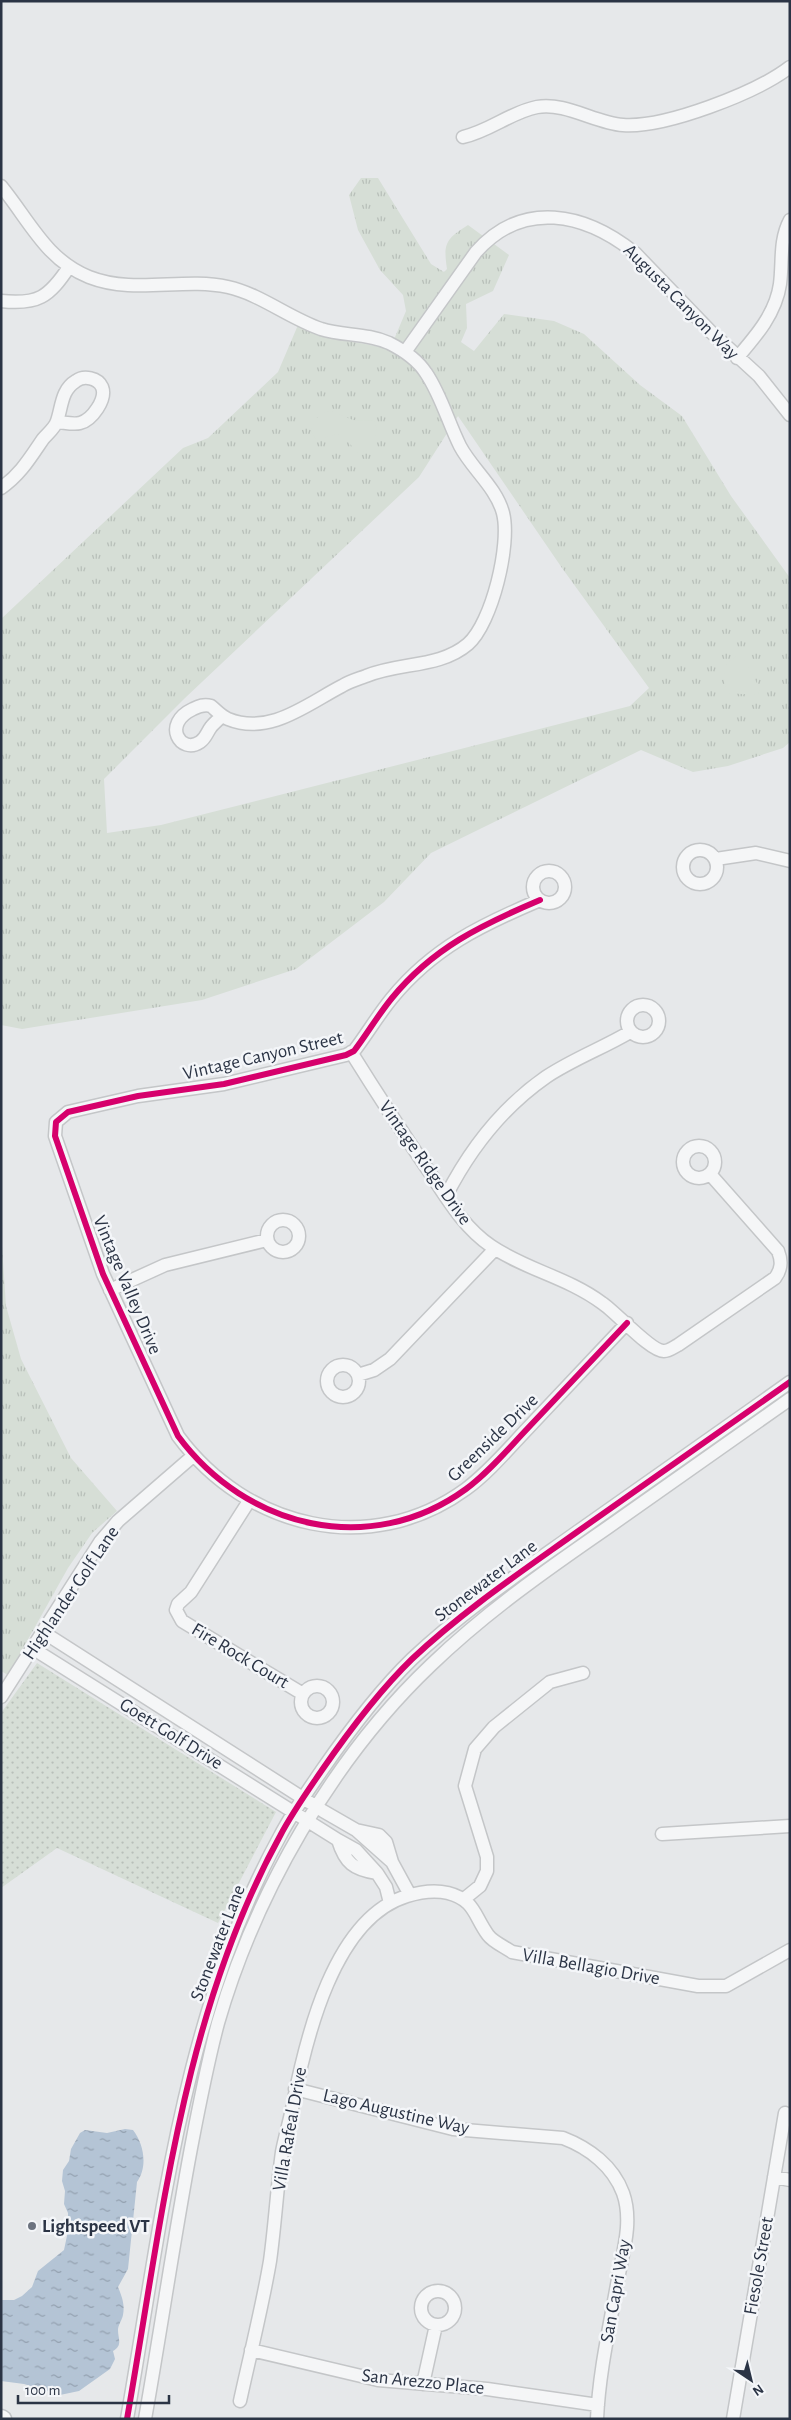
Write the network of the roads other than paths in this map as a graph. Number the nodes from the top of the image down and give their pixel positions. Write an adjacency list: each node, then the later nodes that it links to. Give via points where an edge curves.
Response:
1 (790, 67): 2 (street, via 770,82 740,96 646,124 623,125 553,107 538,107)
2 (463, 137)
3 (1, 186): 5 (street, via 32,232)
4 (790, 220): 8 (street, via 783,233 777,296 762,326)
5 (70, 267): 6 (street, via 57,285 36,301 24,304); 7 (street, via 89,277 122,285 229,287 321,328 375,338)
6 (1, 302)
7 (405, 352): 8 (street, Augusta Canyon Way, via 489,237 514,224 541,217 581,222 622,242); 12 (street, via 426,372 466,456 498,501 505,527 505,542 491,606 478,633 452,655 354,680 284,718 251,723)
8 (738, 358): 9 (street, Augusta Canyon Way, via 768,386)
9 (790, 416)
10 (57, 422): 11 (street, via 16,478)
11 (1, 488)
12 (222, 716)
13 (716, 859): 14 (street, via 756,853)
14 (790, 861)
15 (540, 900): 17 (street, Vintage Canyon Street, via 478,927 444,948 393,997)
16 (630, 1032): 20 (street, via 546,1077 520,1099 482,1137)
17 (351, 1052): 18 (street, Vintage Canyon Street, via 224,1084 138,1096 68,1112); 20 (street, Vintage Ridge Drive)
18 (59, 1119): 23 (street, Vintage Valley Drive, via 54,1128 55,1136 88,1237)
19 (710, 1174): 24 (street, Vintage Ridge Drive, via 773,1245 781,1261 779,1273 678,1345 663,1351 651,1348)
20 (446, 1196): 22 (street, Vintage Ridge Drive, via 470,1230)
21 (267, 1240): 23 (street, via 165,1265)
22 (495, 1249): 24 (street, Vintage Ridge Drive, via 523,1264 566,1280 603,1303); 25 (street, via 390,1359 374,1370)
23 (110, 1290): 28 (street, Vintage Valley Drive, via 165,1411)
24 (627, 1323): 29 (street, Greenside Drive, via 486,1472 458,1494 430,1509 392,1522 341,1528 291,1519)
25 (358, 1375)
26 (790, 1382): 35 (street, Stonewater Lane, via 506,1582 442,1633 408,1663 370,1706)
27 (790, 1399): 36 (street, Stonewater Lane, via 524,1586 454,1644 390,1709)
28 (193, 1456): 29 (street, Greenside Drive, via 215,1478); 30 (street, Highlander Golf Lane, via 103,1538)
29 (249, 1501): 33 (street, Fire Rock Court, via 176,1610 182,1621)
30 (43, 1632): 31 (street, Highlander Golf Lane); 35 (street, Goett Golf Drive)
31 (32, 1648): 34 (street, Highlander Golf Lane); 37 (street, Goett Golf Drive)
32 (583, 1673): 42 (street, via 550,1682 494,1726 475,1749 465,1786 487,1856 487,1871 480,1886)
33 (303, 1694)
34 (1, 1697)
35 (303, 1798): 36 (street, Goett Golf Drive); 37 (street, Stonewater Lane)
36 (317, 1807): 38 (street, Stonewater Lane); 41 (street, Goett Golf Drive, via 356,1830 392,1862)
37 (294, 1811): 38 (street, Goett Golf Drive); 55 (street, Stonewater Lane, via 272,1850 240,1921 204,2022 180,2116)
38 (309, 1821): 43 (street, Goett Golf Drive, via 356,1850 378,1873); 56 (street, Stonewater Lane, via 265,1902 218,2023 180,2210)
39 (790, 1826): 40 (street)
40 (662, 1834)
41 (410, 1895): 42 (street, via 432,1891); 43 (street, Villa Rafeal Drive)
42 (464, 1899): 44 (street, Villa Bellagio Drive, via 475,1910 489,1936 512,1952 698,1986 726,1986)
43 (390, 1903): 45 (street, Villa Rafeal Drive, via 354,1935 339,1960 314,2022)
44 (790, 1950)
45 (295, 2089): 47 (street, Lago Augustine Way, via 453,2129 563,2138 590,2152); 51 (street, Villa Rafeal Drive, via 282,2152 269,2267)
46 (785, 2112): 48 (street, Fiesole Street)
47 (606, 2167): 54 (street, San Capri Way, via 623,2193 627,2225)
48 (774, 2178): 49 (street); 58 (street, Fiesole Street)
49 (790, 2180)
50 (436, 2325): 52 (street)
51 (251, 2350): 52 (street, San Arezzo Place, via 357,2376); 53 (street, Villa Rafeal Drive)
52 (423, 2384): 54 (street, San Arezzo Place, via 488,2389)
53 (240, 2401)
54 (598, 2405): 57 (street, San Capri Way)
55 (127, 2419)
56 (145, 2419)
57 (597, 2419)
58 (733, 2419)

